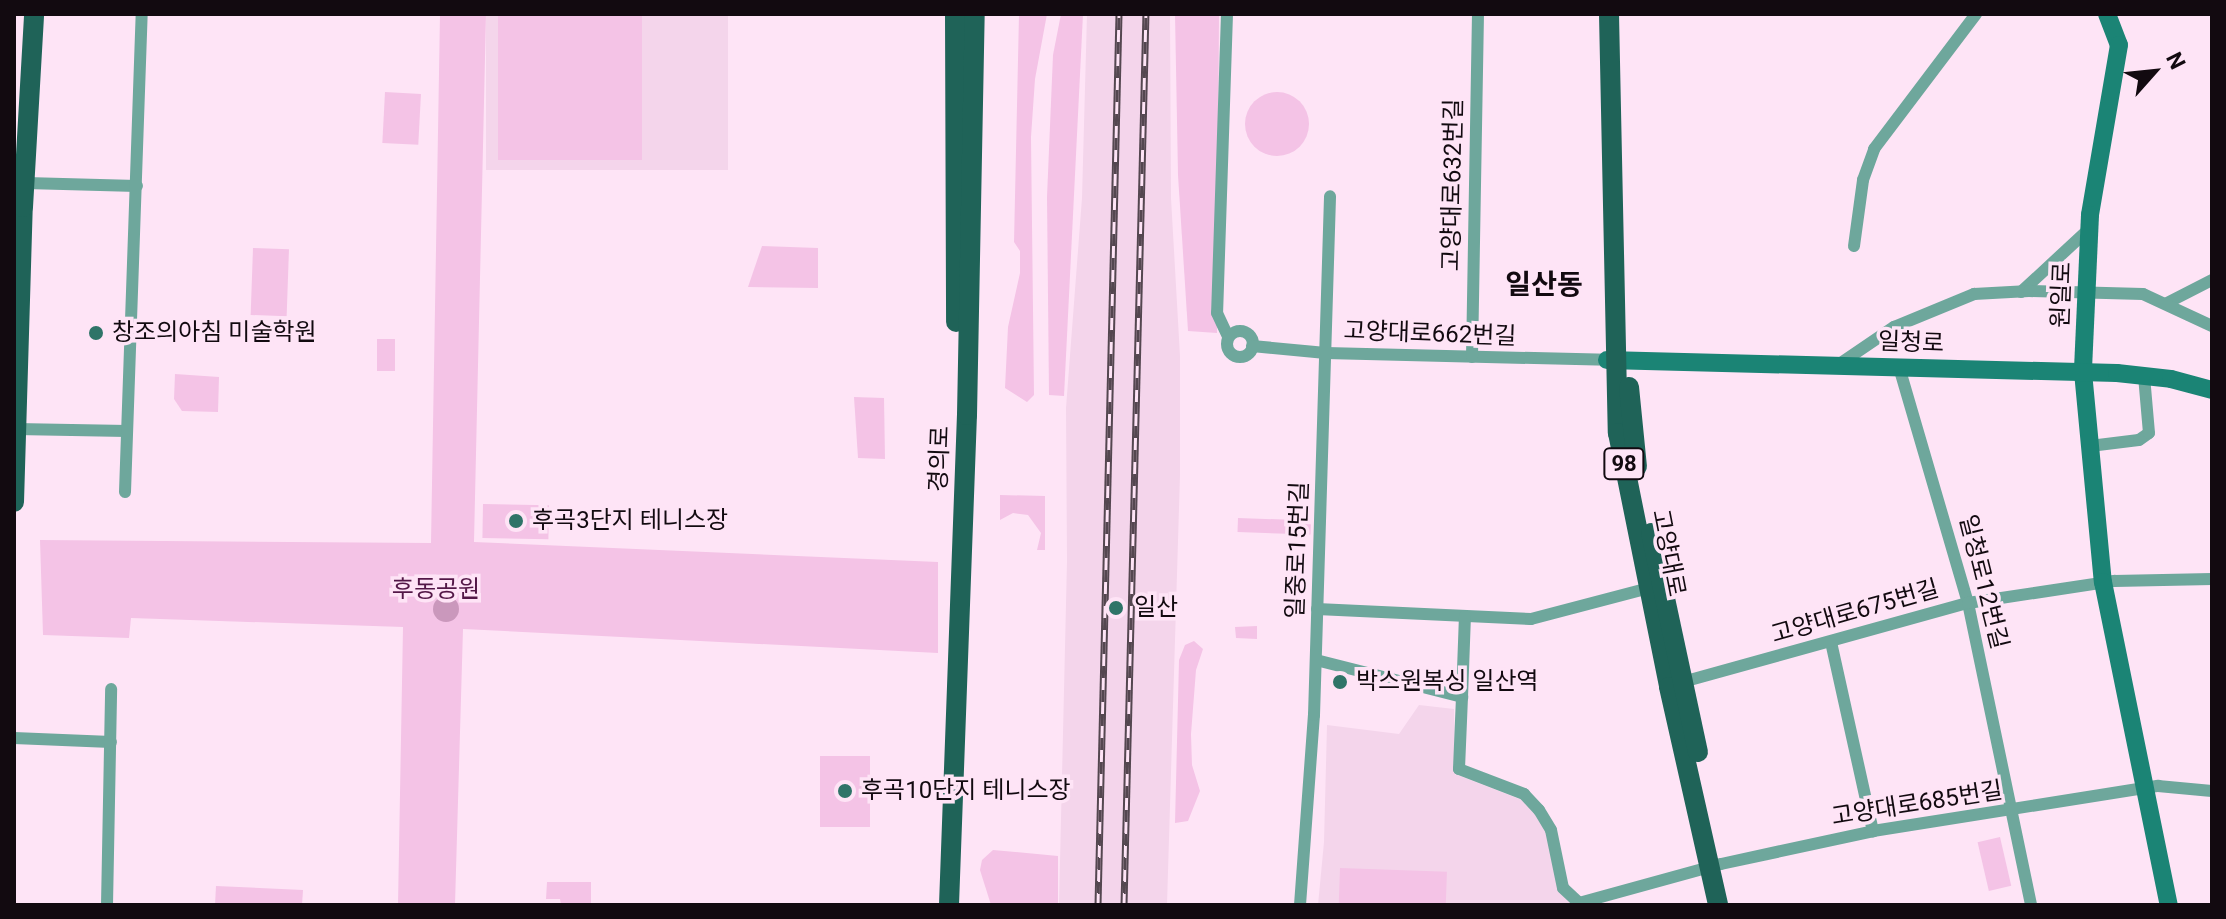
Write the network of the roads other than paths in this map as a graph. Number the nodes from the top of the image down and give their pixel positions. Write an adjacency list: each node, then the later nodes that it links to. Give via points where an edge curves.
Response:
1 (34, 14): 11 (main road)
2 (142, 14): 12 (street)
3 (955, 14): 56 (main road, 경의로, via 956,430)
4 (975, 14): 57 (main road, 경의로)
5 (1227, 14): 21 (street, via 1217,313)
6 (1478, 14): 24 (street, 고양대로632번길)
7 (1609, 14): 25 (main road, 고양대로 / 98)
8 (1620, 14): 25 (main road, 고양대로 / 98)
9 (1976, 14): 15 (street, via 1866,164)
10 (2107, 14): 14 (street, 원일로, via 2119,45)
11 (26, 183): 12 (street); 31 (main road)
12 (137, 186): 32 (street)
13 (1330, 196): 23 (street, 일중로15번길)
14 (2088, 230): 17 (street); 18 (street, 원일로)
15 (1854, 246)
16 (2212, 280): 19 (street)
17 (2021, 292): 18 (street); 26 (street, via 1974,294 1894,327)
18 (2086, 292): 19 (street, via 2143,294); 28 (street, 원일로)
19 (2167, 303): 20 (street)
20 (2212, 326)
21 (1228, 337): 22 (street, via 1244,332); 22 (street, via 1228,349 1237,357)
22 (1252, 346): 23 (street, 고양대로662번길)
23 (1326, 353): 24 (street, 고양대로662번길); 40 (street, 일중로15번길)
24 (1472, 357): 25 (street, 고양대로662번길)
25 (1617, 361): 26 (street, 일청로); 38 (main road, 고양대로 / 98)
26 (1838, 365): 27 (street, 일청로)
27 (1899, 367): 28 (street, 일청로); 39 (street, 일청로12번길)
28 (2083, 372): 29 (street, 일청로); 33 (street, 원일로)
29 (2144, 376): 30 (street, 일청로); 33 (street, via 2149,433 2139,440)
30 (2212, 390)
31 (16, 429): 32 (street); 35 (main road)
32 (127, 431): 34 (street)
33 (2090, 446): 37 (street, 원일로)
34 (125, 492)
35 (14, 502)
36 (2212, 579): 37 (street)
37 (2103, 582): 39 (street, 고양대로675번길); 49 (street, 원일로)
38 (1655, 586): 41 (street, via 1541,618); 44 (main road, 고양대로 / 98)
39 (1968, 603): 42 (street, 고양대로675번길); 51 (street, 일청로12번길)
40 (1317, 609): 41 (street); 43 (street, 일중로15번길)
41 (1465, 616): 46 (street)
42 (1831, 642): 44 (street, 고양대로675번길); 52 (street)
43 (1316, 660): 46 (street); 58 (street, 일중로15번길)
44 (1676, 685): 53 (main road, 고양대로 / 98)
45 (111, 689): 48 (street)
46 (1462, 697): 54 (street, via 1459,769 1524,794 1539,810 1551,830 1563,888)
47 (14, 738): 48 (street)
48 (111, 742): 55 (street)
49 (2145, 788): 50 (street, 고양대로685번길); 51 (street, 고양대로685번길); 62 (street, 원일로)
50 (2212, 791)
51 (2014, 810): 52 (street, 고양대로685번길); 61 (street, 일청로12번길)
52 (1873, 831): 53 (street, 고양대로685번길)
53 (1709, 867): 54 (street); 59 (main road, 고양대로 / 98); 60 (main road, 고양대로 / 98)
54 (1579, 904)
55 (107, 905)
56 (941, 905)
57 (949, 905)
58 (1300, 905)
59 (1718, 905)
60 (1730, 905)
61 (2031, 905)
62 (2169, 905)

